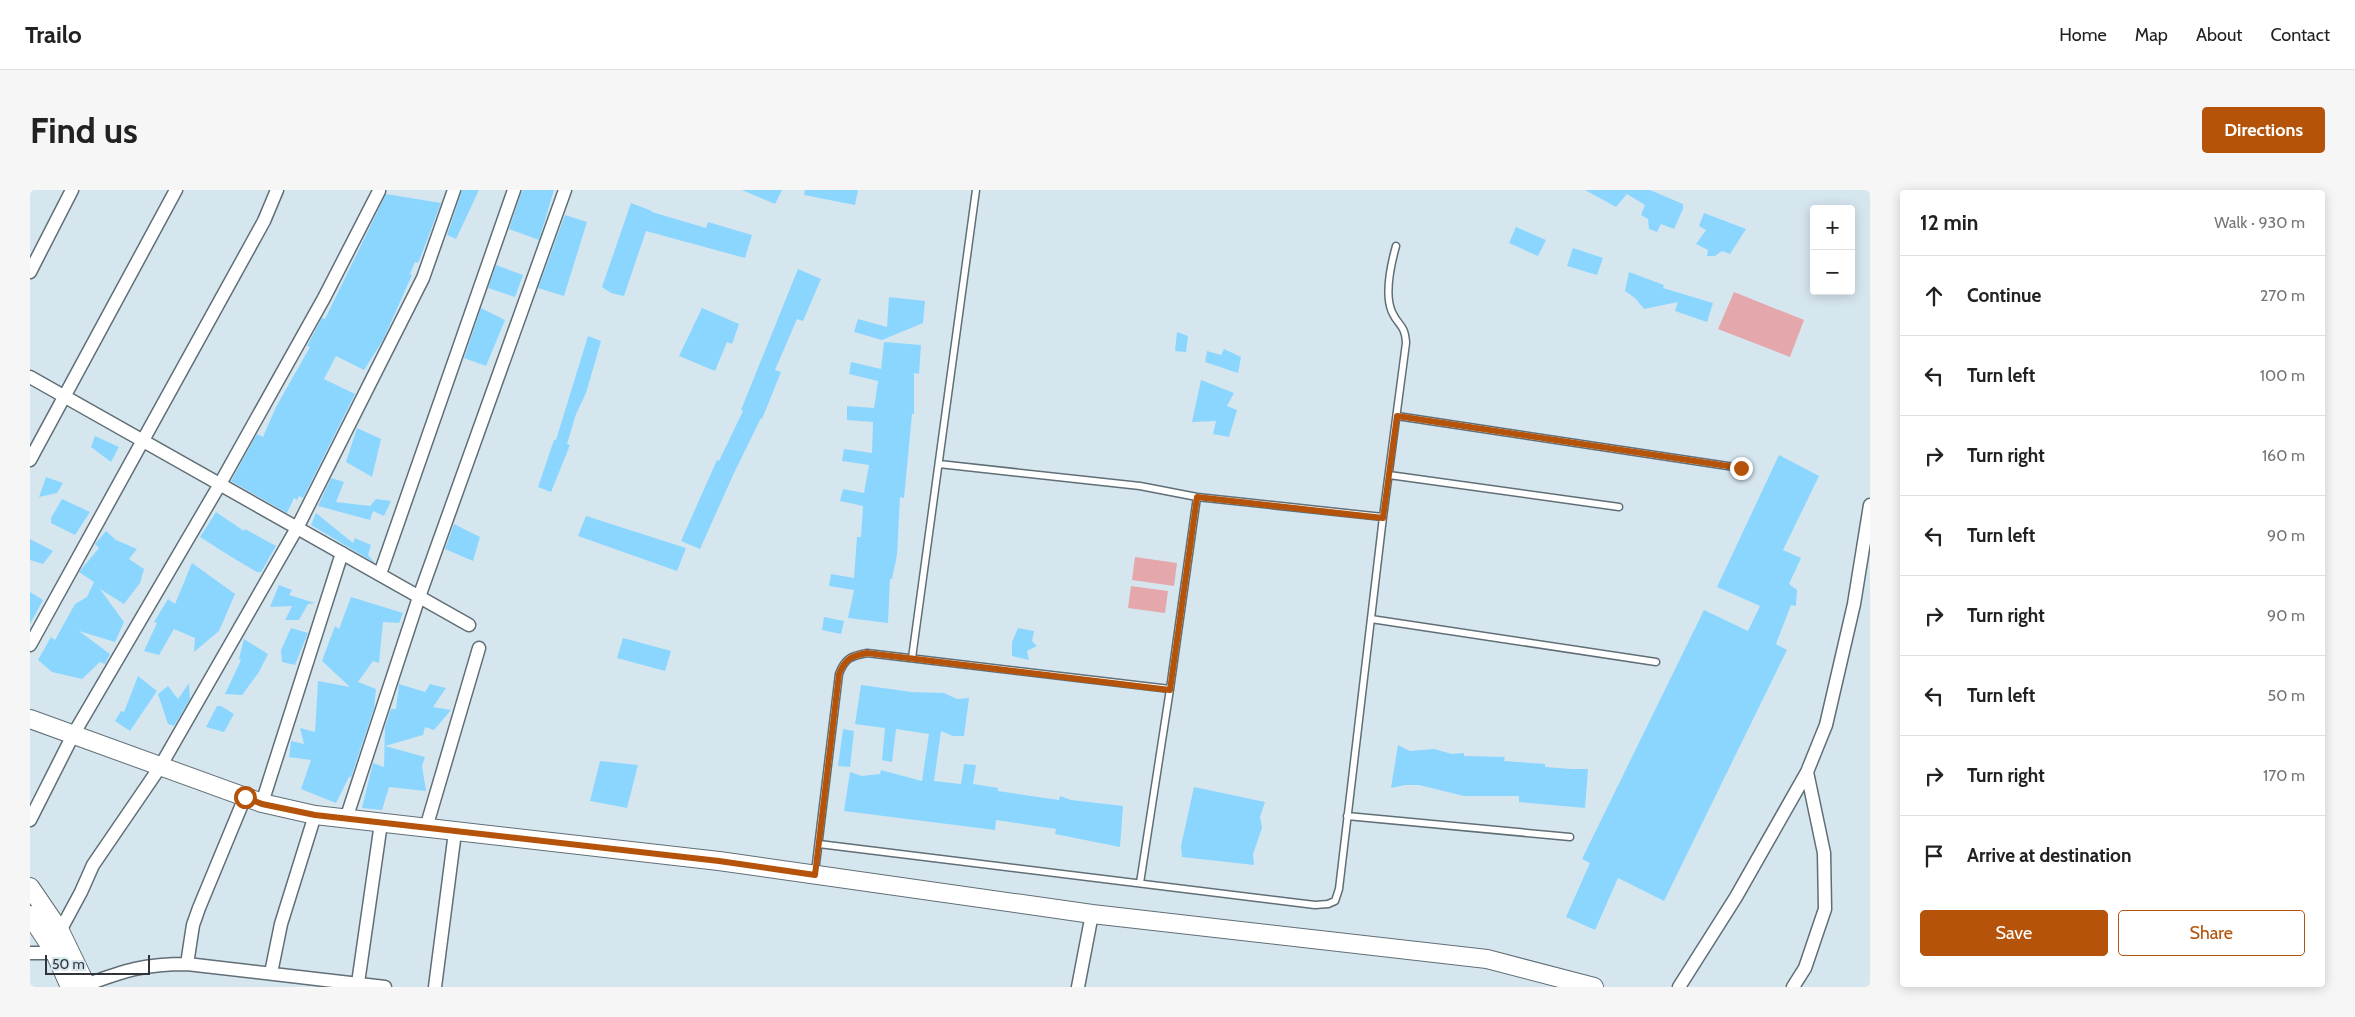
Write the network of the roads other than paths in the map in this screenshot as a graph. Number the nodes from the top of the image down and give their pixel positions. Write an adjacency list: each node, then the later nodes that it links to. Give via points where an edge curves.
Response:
1 (72, 190): 10 (street)
2 (176, 190): 12 (street)
3 (277, 190): 14 (street, via 264,221)
4 (454, 190): 24 (street, via 423,278)
5 (514, 190): 26 (street)
6 (565, 190): 27 (street)
7 (976, 190): 16 (lane)
8 (379, 191): 19 (street, via 324,298)
9 (1396, 246): 13 (lane, via 1389,273 1390,304 1406,334)
10 (30, 272)
11 (30, 377): 12 (street)
12 (64, 396): 14 (street); 15 (street)
13 (1397, 416): 17 (lane); 18 (lane)
14 (142, 440): 19 (street); 30 (street)
15 (30, 460)
16 (938, 464): 20 (lane, via 1140,486); 32 (lane)
17 (1741, 468)
18 (1389, 475): 22 (lane); 23 (lane)
19 (220, 484): 24 (street); 36 (street)
20 (1197, 497): 23 (lane); 34 (lane)
21 (1870, 505): 38 (street, via 1854,604 1828,716)
22 (1619, 507)
23 (1383, 518): 28 (lane)
24 (297, 528): 25 (street); 37 (street)
25 (342, 553): 26 (street); 40 (street)
26 (380, 574): 27 (street)
27 (420, 597): 29 (street); 43 (street)
28 (1371, 618): 33 (lane); 42 (lane)
29 (469, 624)
30 (30, 645)
31 (479, 648): 46 (street)
32 (912, 658): 34 (lane); 49 (lane, via 867,653 851,656 843,663 839,674)
33 (1656, 662)
34 (1170, 690): 51 (lane)
35 (30, 719): 36 (street)
36 (73, 735): 37 (street); 44 (street)
37 (160, 767): 39 (street); 55 (street, via 92,865)
38 (1807, 772): 66 (street, via 1736,897); 67 (street, via 1824,853 1825,909 1804,968)
39 (245, 797): 40 (street); 58 (street, via 193,925)
40 (262, 804): 41 (street)
41 (315, 815): 43 (street); 59 (street, via 281,924)
42 (1347, 816): 48 (lane); 51 (lane, via 1339,889 1335,901 1328,904 1315,905)
43 (346, 819): 45 (street)
44 (30, 820)
45 (381, 823): 46 (street); 60 (street)
46 (426, 828): 47 (street)
47 (455, 832): 50 (street, via 719,861); 63 (street)
48 (1570, 837)
49 (819, 844): 50 (lane); 51 (lane)
50 (815, 875): 53 (street)
51 (1140, 882)
52 (30, 887): 55 (street)
53 (1092, 914): 64 (street); 65 (street, via 1486,959)
54 (30, 915): 57 (street)
55 (60, 931): 61 (street)
56 (30, 953): 57 (street)
57 (55, 953): 61 (street)
58 (187, 964): 59 (street); 61 (street, via 157,964 125,970)
59 (271, 973): 60 (street)
60 (358, 983): 62 (street)
61 (81, 986)
62 (386, 987)
63 (435, 987)
64 (1078, 987)
65 (1594, 987)
66 (1679, 987)
67 (1793, 987)

